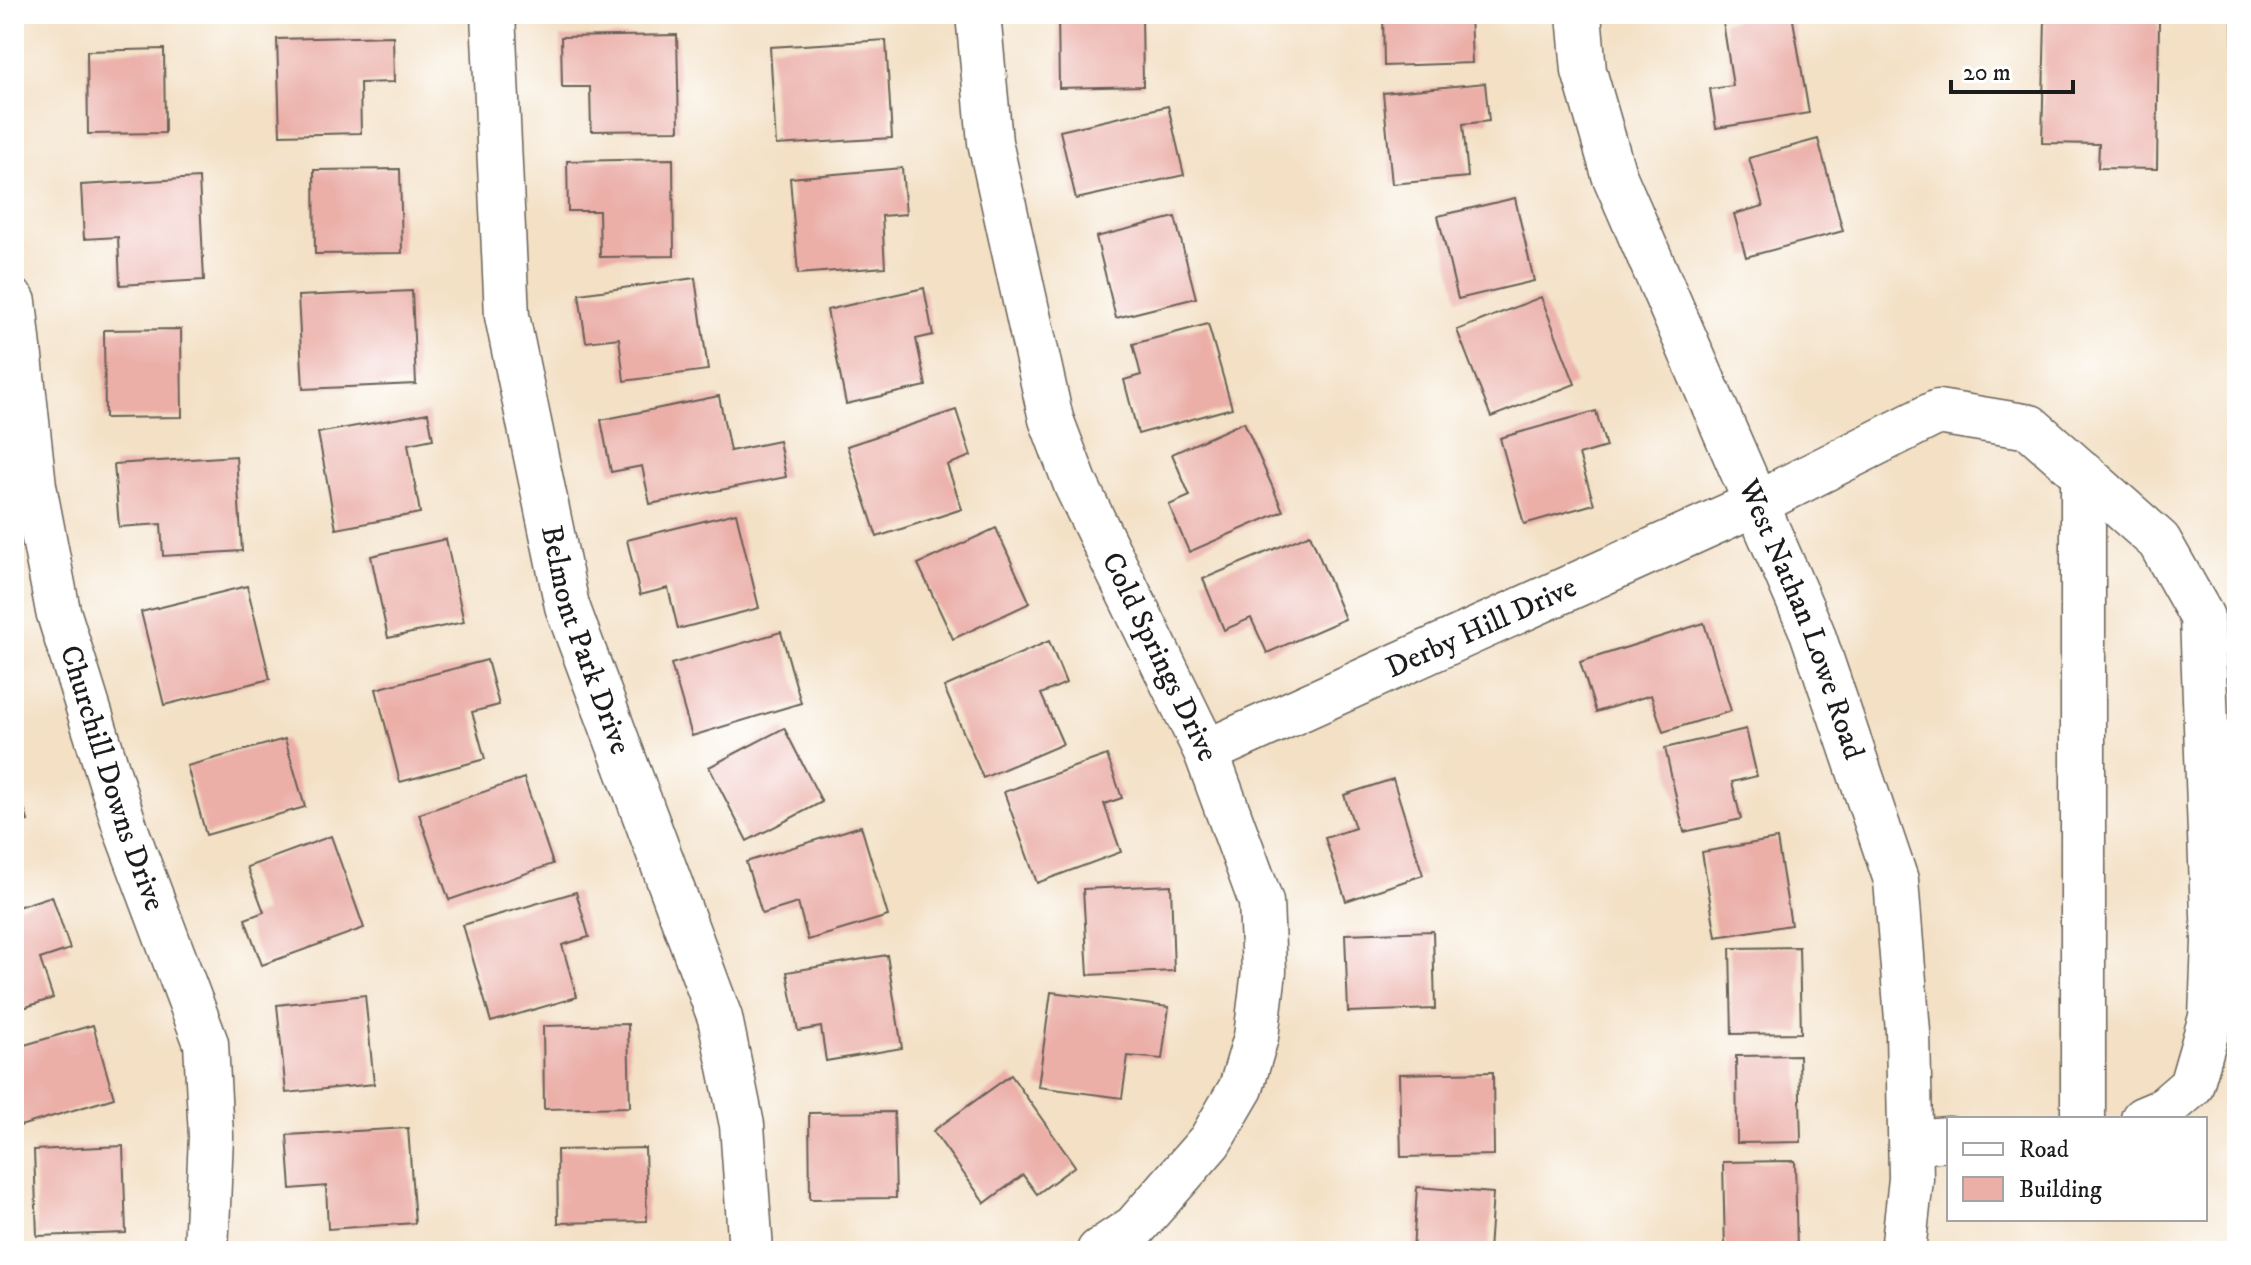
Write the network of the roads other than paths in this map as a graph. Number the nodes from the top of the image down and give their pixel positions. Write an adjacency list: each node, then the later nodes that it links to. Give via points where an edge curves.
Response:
1 (493, 14): 12 (street, Belmont Park Drive, via 507,316 567,606 720,1018 742,1125)
2 (978, 14): 7 (street, Cold Springs Drive, via 990,142 1051,419 1076,485)
3 (1579, 14): 6 (street, West Nathan Lowe Road, via 1584,71 1614,175)
4 (14, 302): 11 (street, Churchill Downs Drive, via 34,486 58,611 126,830 206,1043 211,1136)
5 (2083, 473): 6 (street, Derby Hill Drive, via 2030,427 1938,412); 8 (street); 9 (street, Derby Hill Drive, via 2159,541 2202,617 2214,942 2211,1017 2191,1086)
6 (1757, 503): 7 (street, Derby Hill Drive); 10 (street, West Nathan Lowe Road, via 1812,632 1896,880 1908,1032)
7 (1206, 752): 13 (street, Cold Springs Drive, via 1261,902 1264,971 1256,1037 1241,1088 1210,1141 1135,1227)
8 (2083, 1117)
9 (2148, 1117)
10 (1930, 1140): 14 (street, West Nathan Lowe Road, via 1911,1179)
11 (206, 1251)
12 (751, 1251)
13 (1099, 1251)
14 (1903, 1251)

